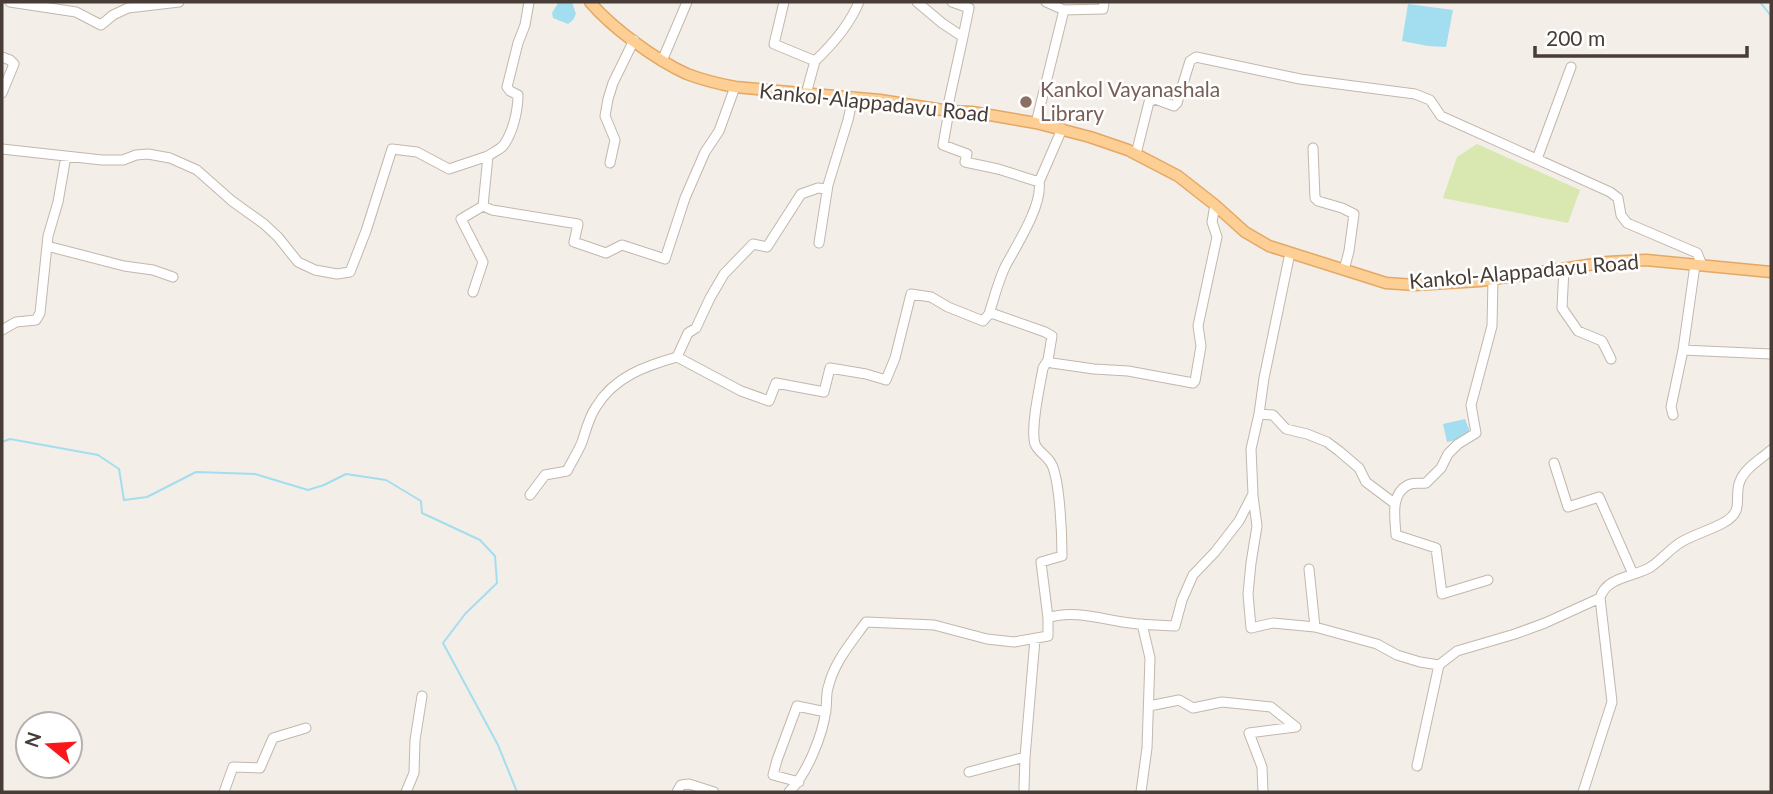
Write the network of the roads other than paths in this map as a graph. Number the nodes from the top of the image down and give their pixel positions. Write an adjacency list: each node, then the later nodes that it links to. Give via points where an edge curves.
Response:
1 (10, 2): 2 (street, via 76,12 101,25 128,8)
2 (179, 2)
3 (529, 2): 30 (street, via 507,87 518,95 518,106 502,146)
4 (590, 2): 14 (main road, Kankol-Alappadavu Road)
5 (687, 2): 16 (street)
6 (784, 2): 17 (street, via 775,44)
7 (859, 2): 17 (street, via 833,43)
8 (917, 2): 13 (street)
9 (952, 2): 13 (street, via 970,8)
10 (1046, 2): 12 (street)
11 (1104, 2): 12 (street, via 1103,9)
12 (1064, 9): 24 (street)
13 (962, 37): 23 (street)
14 (634, 40): 16 (main road, Kankol-Alappadavu Road); 32 (street, via 608,99 605,116 615,140)
15 (2, 57): 20 (street, via 14,64)
16 (662, 61): 19 (main road, Kankol-Alappadavu Road)
17 (815, 61): 21 (street)
18 (1571, 66): 31 (street)
19 (735, 88): 21 (main road, Kankol-Alappadavu Road); 36 (street, via 685,198 665,259 622,246 606,253 575,242 579,224)
20 (2, 93)
21 (806, 94): 22 (main road, Kankol-Alappadavu Road)
22 (853, 97): 23 (main road, Kankol-Alappadavu Road); 34 (street)
23 (948, 111): 24 (main road, Kankol-Alappadavu Road); 33 (street, via 943,145 967,154 965,163)
24 (1036, 123): 25 (main road, Kankol-Alappadavu Road)
25 (1062, 129): 28 (main road, Kankol-Alappadavu Road); 33 (street)
26 (1314, 148): 42 (street, via 1315,198 1354,214)
27 (2, 149): 29 (street)
28 (1136, 154): 31 (street, via 1149,102 1155,99 1174,106 1190,61 1196,58 1300,79 1415,94 1430,100 1441,116); 35 (main road, Kankol-Alappadavu Road, via 1178,176)
29 (66, 156): 30 (street, via 123,160 148,154 170,158 197,170 264,224 298,262 337,274 350,272 391,149 417,152 449,169); 38 (street)
30 (488, 156): 36 (street)
31 (1537, 159): 40 (street, via 1610,192 1618,198 1627,223 1697,253)
32 (610, 163)
33 (1039, 182): 47 (street, via 1037,203 1004,270)
34 (827, 189): 37 (street); 51 (street, via 800,194 767,247 753,244 724,274)
35 (1215, 205): 39 (main road, Kankol-Alappadavu Road, via 1256,240); 53 (street, via 1212,222 1217,237 1198,326 1201,346 1193,383)
36 (483, 206): 46 (street, via 461,219 483,262)
37 (819, 243)
38 (47, 246): 44 (street); 48 (street, via 40,313 36,320)
39 (1290, 253): 42 (main road, Kankol-Alappadavu Road); 54 (street)
40 (1699, 265): 41 (main road, Kankol-Alappadavu Road, via 1646,260); 43 (main road, Kankol-Alappadavu Road); 49 (street)
41 (1564, 268): 45 (main road, Kankol-Alappadavu Road); 52 (street, via 1562,308 1578,331 1602,341)
42 (1344, 270): 45 (main road, Kankol-Alappadavu Road, via 1386,283 1415,285)
43 (1771, 272)
44 (173, 276)
45 (1493, 279): 60 (street, via 1492,326 1472,405 1476,433 1448,454 1426,483 1403,489)
46 (473, 292)
47 (989, 314): 51 (street, via 983,321 931,297 911,294 886,380 830,368 824,392 776,383 769,401); 53 (street, via 1052,336)
48 (2, 330)
49 (1683, 350): 50 (street); 55 (street, via 1671,407)
50 (1771, 354)
51 (677, 357): 59 (street, via 649,365 609,389 595,408 567,471 545,475)
52 (1611, 359)
53 (1048, 360): 65 (street, via 1034,434 1036,445 1053,467 1059,513 1062,556 1041,562)
54 (1259, 414): 58 (street, via 1251,449); 60 (street, via 1273,415 1286,429 1327,442)
55 (1674, 415)
56 (1771, 450): 62 (street, via 1742,477 1733,515)
57 (1554, 463): 62 (street, via 1568,507 1599,497)
58 (1253, 494): 66 (street, via 1239,521 1193,575 1175,626); 67 (street, via 1257,526 1248,594 1251,628 1273,623)
59 (530, 495)
60 (1394, 503): 63 (street, via 1396,535 1436,548 1441,594)
61 (1310, 569): 67 (street)
62 (1633, 574): 64 (street, via 1613,582)
63 (1488, 580)
64 (1600, 598): 69 (street, via 1535,627 1457,650); 86 (street, via 1612,702)
65 (1048, 618): 66 (street, via 1060,614); 68 (street, via 1048,636)
66 (1142, 624): 71 (street, via 1150,658)
67 (1315, 627): 69 (street)
68 (1035, 639): 72 (street, via 1013,642 934,625 866,622 840,657 827,688); 74 (street)
69 (1439, 665): 75 (street)
70 (422, 696): 80 (street, via 414,774)
71 (1149, 706): 84 (street); 85 (street, via 1179,700 1194,708 1222,702 1271,707 1296,727 1249,733 1262,767)
72 (826, 712): 77 (street); 77 (street, via 797,706 773,775)
73 (306, 728): 79 (street, via 272,738 260,768 233,767)
74 (1025, 757): 76 (street); 78 (street)
75 (1417, 766)
76 (969, 772)
77 (799, 782): 83 (street)
78 (1024, 789)
79 (224, 792)
80 (406, 792)
81 (677, 792): 82 (street, via 681,785 690,784)
82 (714, 792)
83 (789, 792)
84 (1141, 792)
85 (1263, 792)
86 (1583, 792)

